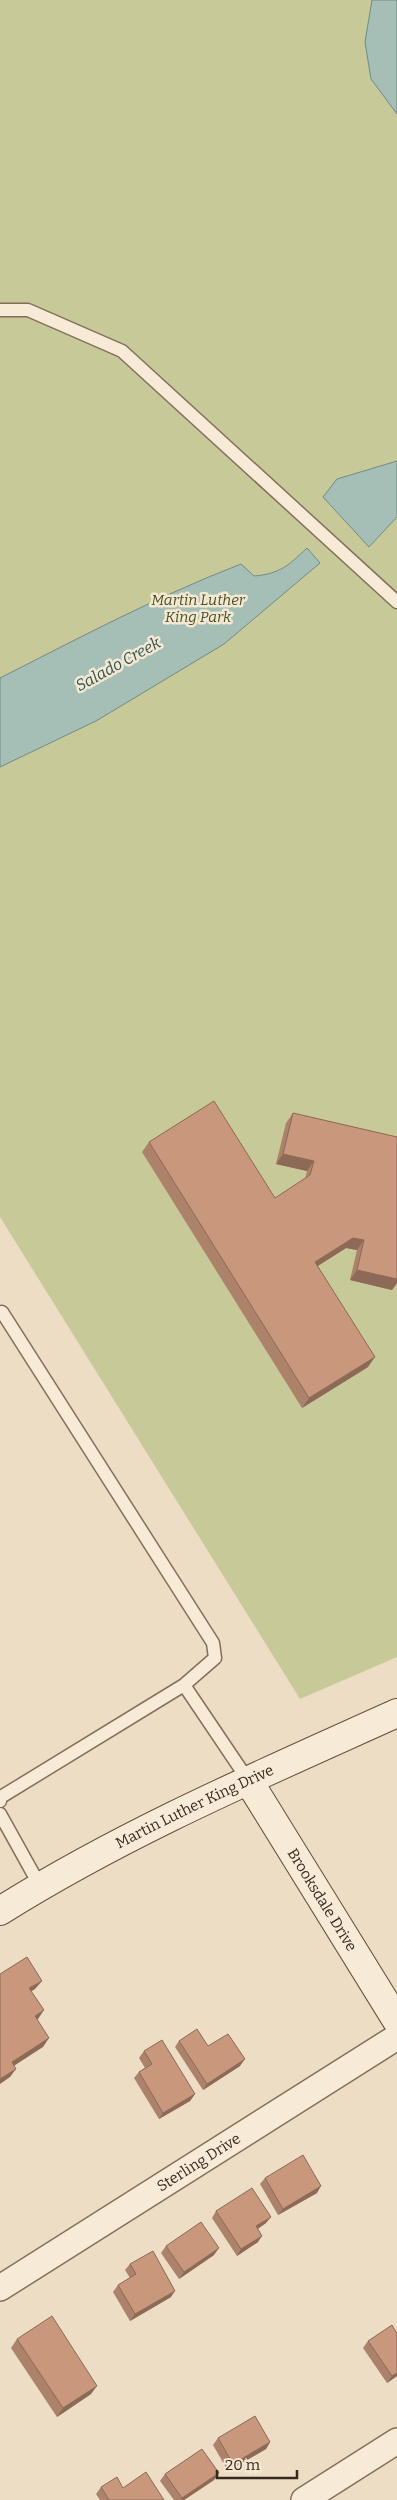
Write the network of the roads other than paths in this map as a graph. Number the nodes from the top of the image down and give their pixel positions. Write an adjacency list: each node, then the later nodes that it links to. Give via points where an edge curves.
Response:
1 (0, 310): 2 (lane, via 28,310 122,351)
2 (397, 602)
3 (2, 1312): 4 (lane, via 214,1643 215,1658)
4 (184, 1685): 6 (lane); 7 (lane, via 1,1797)
5 (397, 1713): 6 (main road, Martin Luther King Drive)
6 (248, 1780): 9 (main road, Martin Luther King Drive, via 151,1825); 11 (main road, Brooksdale Drive)
7 (0, 1801)
8 (0, 1814): 9 (lane)
9 (40, 1886): 10 (main road, Martin Luther King Drive)
10 (0, 1911)
11 (397, 2021)
12 (397, 2037): 13 (street, Sterling Drive)
13 (0, 2288)
14 (397, 2441): 15 (street)
15 (304, 2500)

